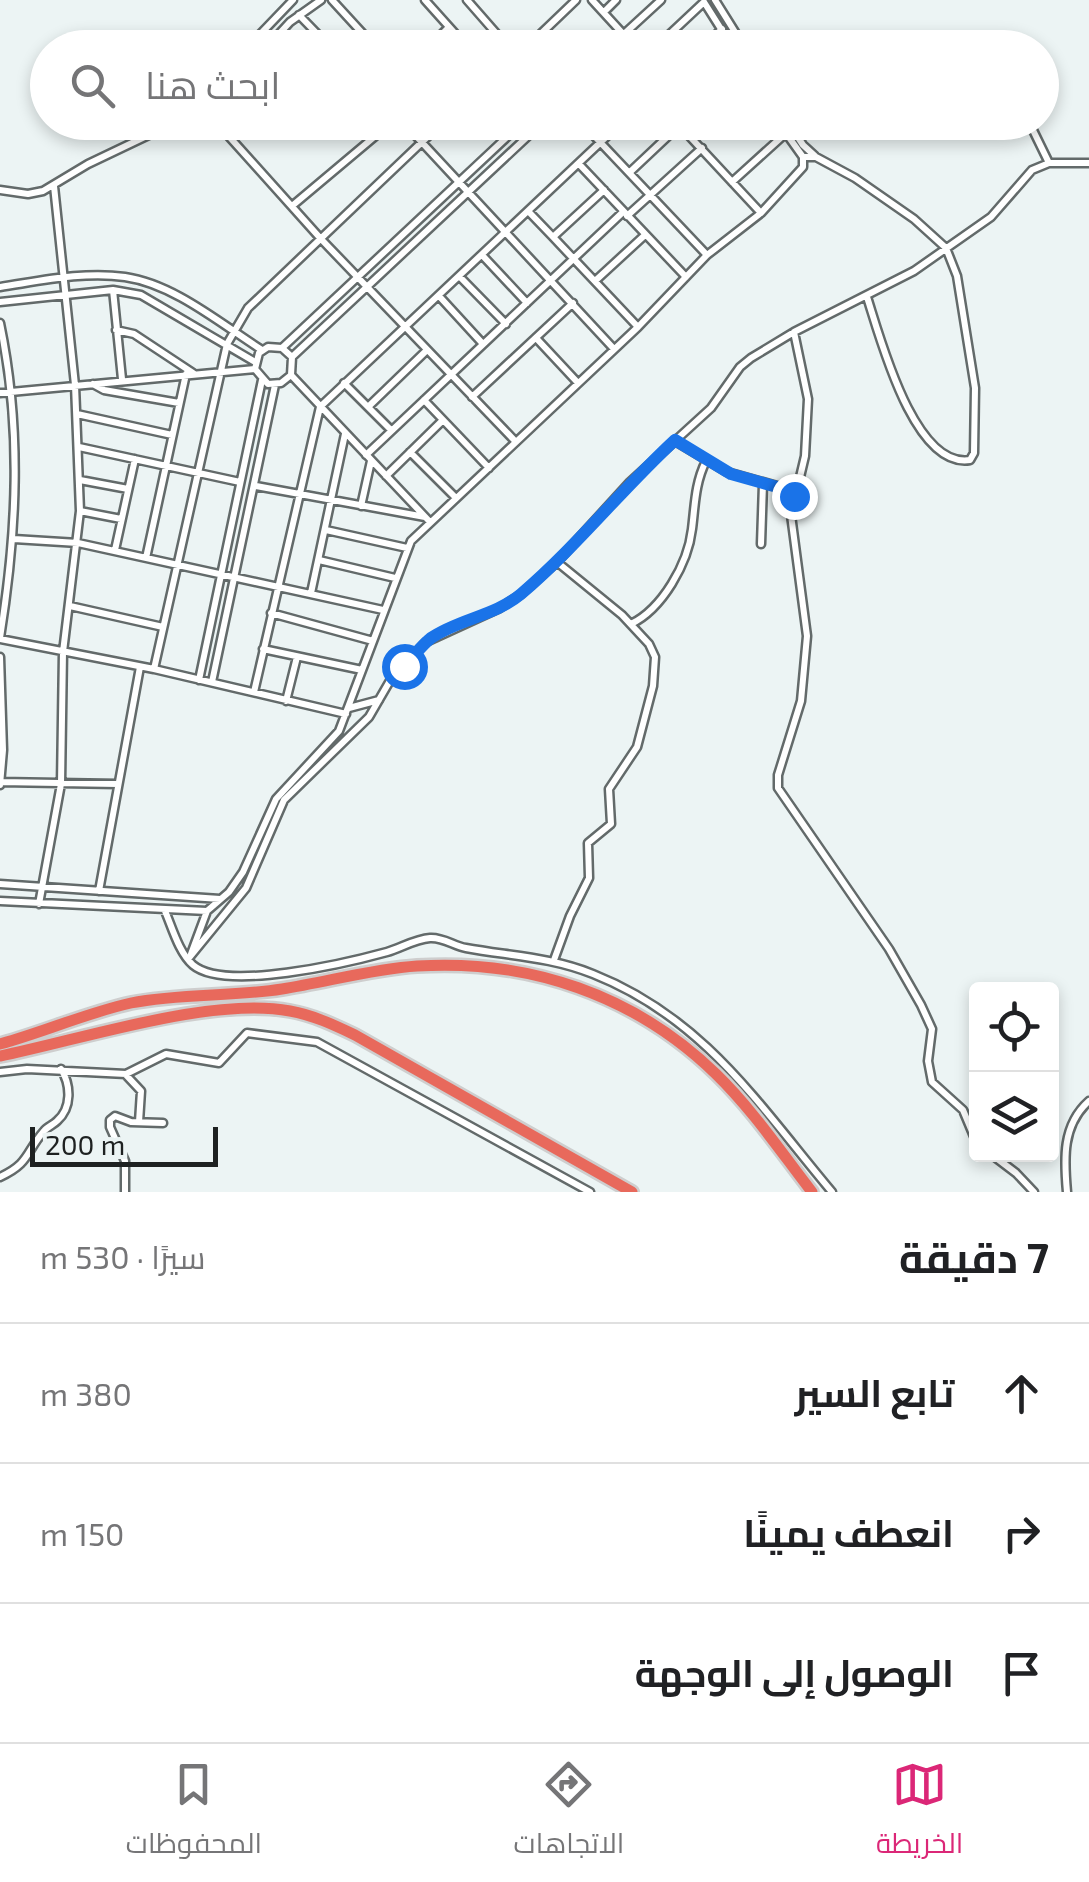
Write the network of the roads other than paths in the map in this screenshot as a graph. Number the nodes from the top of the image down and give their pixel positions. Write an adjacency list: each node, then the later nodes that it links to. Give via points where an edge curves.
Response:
1 (293, 0): 15 (street)
2 (321, 0): 13 (street)
3 (332, 0): 18 (street)
4 (424, 0): 14 (street)
5 (467, 0): 21 (street)
6 (576, 0): 22 (street)
7 (592, 0): 12 (street)
8 (616, 0): 12 (street)
9 (661, 0): 24 (street)
10 (714, 0): 27 (street)
11 (704, 1): 25 (street); 26 (street)
12 (604, 12): 23 (street)
13 (299, 15): 16 (street); 17 (street)
14 (449, 27): 19 (street); 20 (street)
15 (265, 30)
16 (284, 30)
17 (313, 30)
18 (360, 30)
19 (446, 30)
20 (452, 30)
21 (494, 30)
22 (545, 30)
23 (620, 30)
24 (628, 30)
25 (674, 30)
26 (722, 30)
27 (734, 30)
28 (138, 140): 52 (street)
29 (232, 140): 57 (street)
30 (371, 140): 57 (street)
31 (504, 140): 51 (street)
32 (525, 140): 55 (street)
33 (597, 140): 42 (street)
34 (603, 140): 42 (street)
35 (664, 140): 49 (street)
36 (695, 140): 43 (street)
37 (778, 140): 50 (street)
38 (790, 140): 45 (street)
39 (800, 140): 44 (street)
40 (1038, 140): 48 (street)
41 (422, 142): 51 (street); 64 (street)
42 (600, 143): 47 (street); 49 (street)
43 (702, 148): 50 (street); 56 (street)
44 (816, 156): 45 (street); 65 (street, via 892,203)
45 (803, 157): 59 (street, via 803,167)
46 (1089, 163): 48 (street)
47 (579, 164): 54 (street); 58 (street)
48 (1050, 164): 65 (street, via 1032,170 991,217)
49 (630, 172): 56 (street)
50 (732, 182): 59 (street)
51 (459, 183): 55 (street); 71 (street)
52 (54, 186): 53 (street, via 28,194); 70 (street)
53 (0, 190)
54 (604, 190): 60 (street); 63 (street)
55 (470, 193): 61 (street); 76 (street)
56 (650, 195): 60 (street); 67 (street)
57 (292, 206): 64 (street)
58 (528, 210): 61 (street); 63 (street)
59 (760, 213): 67 (street)
60 (625, 214): 62 (street); 68 (street)
61 (505, 232): 66 (street); 73 (street)
62 (645, 235): 72 (street); 74 (street)
63 (554, 237): 68 (street)
64 (321, 238): 71 (street); 89 (street)
65 (946, 248): 80 (street); 80 (street, via 957,276 975,388 970,460 949,457 920,431)
66 (482, 255): 69 (street); 82 (street)
67 (707, 255): 72 (street)
68 (574, 259): 73 (street); 74 (street)
69 (460, 276): 79 (street); 85 (street)
70 (63, 278): 75 (street); 78 (street); 89 (street, via 142,281)
71 (359, 278): 76 (street); 94 (street)
72 (686, 278): 86 (street)
73 (552, 280): 82 (street); 83 (street)
74 (596, 281): 86 (street)
75 (0, 286)
76 (368, 288): 87 (street); 98 (street)
77 (113, 290): 78 (street); 88 (street); 92 (street, via 148,297)
78 (67, 296): 81 (street); 110 (street)
79 (439, 296): 87 (street); 93 (street)
80 (866, 296): 90 (street)
81 (0, 302)
82 (527, 303): 85 (street)
83 (573, 303): 91 (street); 95 (street)
84 (0, 323): 111 (street)
85 (506, 324): 93 (street)
86 (638, 327): 95 (street)
87 (405, 328): 97 (street); 107 (street)
88 (116, 330): 101 (street, via 134,334); 104 (street)
89 (232, 331): 92 (street); 96 (street)
90 (794, 332): 123 (street, via 740,367 718,401); 139 (street, via 808,399)
91 (536, 338): 108 (street); 113 (street)
92 (226, 344): 99 (street); 100 (street)
93 (483, 344): 103 (street)
94 (282, 348): 96 (street); 98 (street)
95 (614, 348): 108 (street)
96 (262, 350): 99 (street)
97 (427, 350): 103 (street); 116 (street)
98 (292, 357): 102 (street)
99 (255, 366): 100 (street); 105 (street)
100 (222, 371): 101 (street); 132 (street)
101 (190, 374): 104 (street); 115 (street)
102 (291, 375): 109 (street); 117 (street)
103 (450, 375): 113 (street); 114 (street)
104 (122, 379): 106 (street)
105 (262, 380): 109 (street); 135 (street)
106 (90, 383): 110 (street); 115 (street)
107 (344, 383): 116 (street); 117 (street)
108 (578, 383): 124 (street)
109 (275, 384): 137 (street)
110 (75, 385): 111 (street); 118 (street)
111 (12, 392): 112 (street); 148 (street)
112 (0, 393)
113 (472, 398): 124 (street)
114 (424, 400): 119 (street); 120 (street)
115 (179, 403): 122 (street)
116 (368, 406): 120 (street)
117 (320, 407): 121 (street); 140 (street)
118 (77, 414): 122 (street); 125 (street)
119 (443, 420): 126 (street); 131 (street)
120 (392, 430): 127 (street)
121 (346, 434): 127 (street); 142 (street)
122 (172, 436): 130 (street)
123 (675, 440): 129 (street); 155 (street)
124 (516, 442): 131 (street)
125 (79, 447): 128 (street); 134 (street)
126 (410, 452): 133 (street); 141 (street)
127 (368, 458): 133 (street); 143 (street)
128 (135, 459): 130 (street); 138 (street)
129 (706, 461): 136 (street); 165 (street, via 692,532 670,591)
130 (165, 464): 132 (street); 153 (street)
131 (489, 468): 141 (street)
132 (197, 473): 135 (street); 156 (street)
133 (386, 476): 146 (street)
134 (80, 480): 138 (street); 144 (street)
135 (240, 482): 157 (street)
136 (763, 484): 139 (street); 150 (street)
137 (256, 486): 140 (street); 158 (street)
138 (128, 489): 145 (street)
139 (795, 492): 203 (street, via 791,526 807,636 801,702 778,788 921,1004 932,1030 932,1082)
140 (300, 494): 142 (street); 160 (street)
141 (456, 498): 146 (street)
142 (332, 499): 143 (street); 147 (street)
143 (361, 506): 146 (street)
144 (80, 511): 145 (street); 149 (street)
145 (121, 519): 152 (street)
146 (428, 520): 151 (street)
147 (326, 530): 151 (street); 154 (street)
148 (14, 539): 149 (street); 167 (street)
149 (78, 542): 152 (street); 162 (street)
150 (761, 544)
151 (407, 548): 159 (street)
152 (116, 550): 153 (street)
153 (146, 558): 156 (street)
154 (319, 560): 159 (street); 161 (street)
155 (557, 562): 165 (street); 179 (street, via 510,602 426,642)
156 (177, 564): 157 (street); 166 (street)
157 (222, 574): 158 (street); 176 (street)
158 (235, 576): 160 (street); 177 (street)
159 (394, 578): 163 (street)
160 (277, 585): 161 (street); 164 (street)
161 (311, 592): 163 (street)
162 (70, 606): 166 (street); 170 (street)
163 (384, 610): 168 (street)
164 (271, 613): 168 (street); 169 (street)
165 (631, 624): 194 (street, via 654,654 654,686 635,752 608,789 611,824 588,845 589,878)
166 (163, 627): 174 (street)
167 (0, 639): 170 (street)
168 (373, 641): 175 (street)
169 (264, 649): 171 (street); 178 (street)
170 (63, 652): 173 (street); 183 (street)
171 (297, 656): 175 (street); 180 (street)
172 (0, 657): 182 (street)
173 (140, 666): 174 (street); 184 (street)
174 (154, 669): 176 (street)
175 (362, 670): 181 (street)
176 (199, 680): 177 (street)
177 (212, 682): 178 (street)
178 (254, 692): 180 (street)
179 (380, 700): 181 (street); 193 (street, via 284,800 246,888)
180 (286, 701): 181 (street)
181 (347, 711): 188 (street, via 335,738 276,799 243,872)
182 (0, 783): 183 (street)
183 (61, 784): 184 (street); 186 (street)
184 (118, 784): 187 (street)
185 (0, 884): 186 (street)
186 (43, 887): 187 (street); 190 (street)
187 (99, 891): 188 (street)
188 (222, 900): 192 (street)
189 (0, 902): 190 (street)
190 (39, 904): 191 (street)
191 (165, 911): 192 (street); 193 (street)
192 (208, 912): 193 (street)
193 (188, 959): 194 (street, via 205,970 264,977 432,938)
194 (554, 960): 210 (street, via 613,982 682,1023 726,1063)
195 (0, 1044): 209 (highway, via 131,1004 188,995 277,990 417,966 516,970 599,995 675,1038 735,1094)
196 (0, 1056): 208 (highway, via 190,1015 287,1010 355,1034)
197 (61, 1070): 198 (street); 199 (street); 205 (street, via 69,1094 62,1116 24,1163)
198 (0, 1072)
199 (126, 1074): 201 (street, via 141,1092); 207 (street, via 166,1054 219,1063 252,1033 316,1042)
200 (1089, 1101): 212 (street, via 1065,1148)
201 (139, 1122): 202 (street); 206 (street, via 115,1116 110,1123 125,1160)
202 (163, 1123)
203 (969, 1124)
204 (1001, 1162): 211 (street)
205 (0, 1177)
206 (125, 1192)
207 (590, 1192)
208 (632, 1192)
209 (812, 1192)
210 (832, 1192)
211 (1034, 1192)
212 (1067, 1192)

